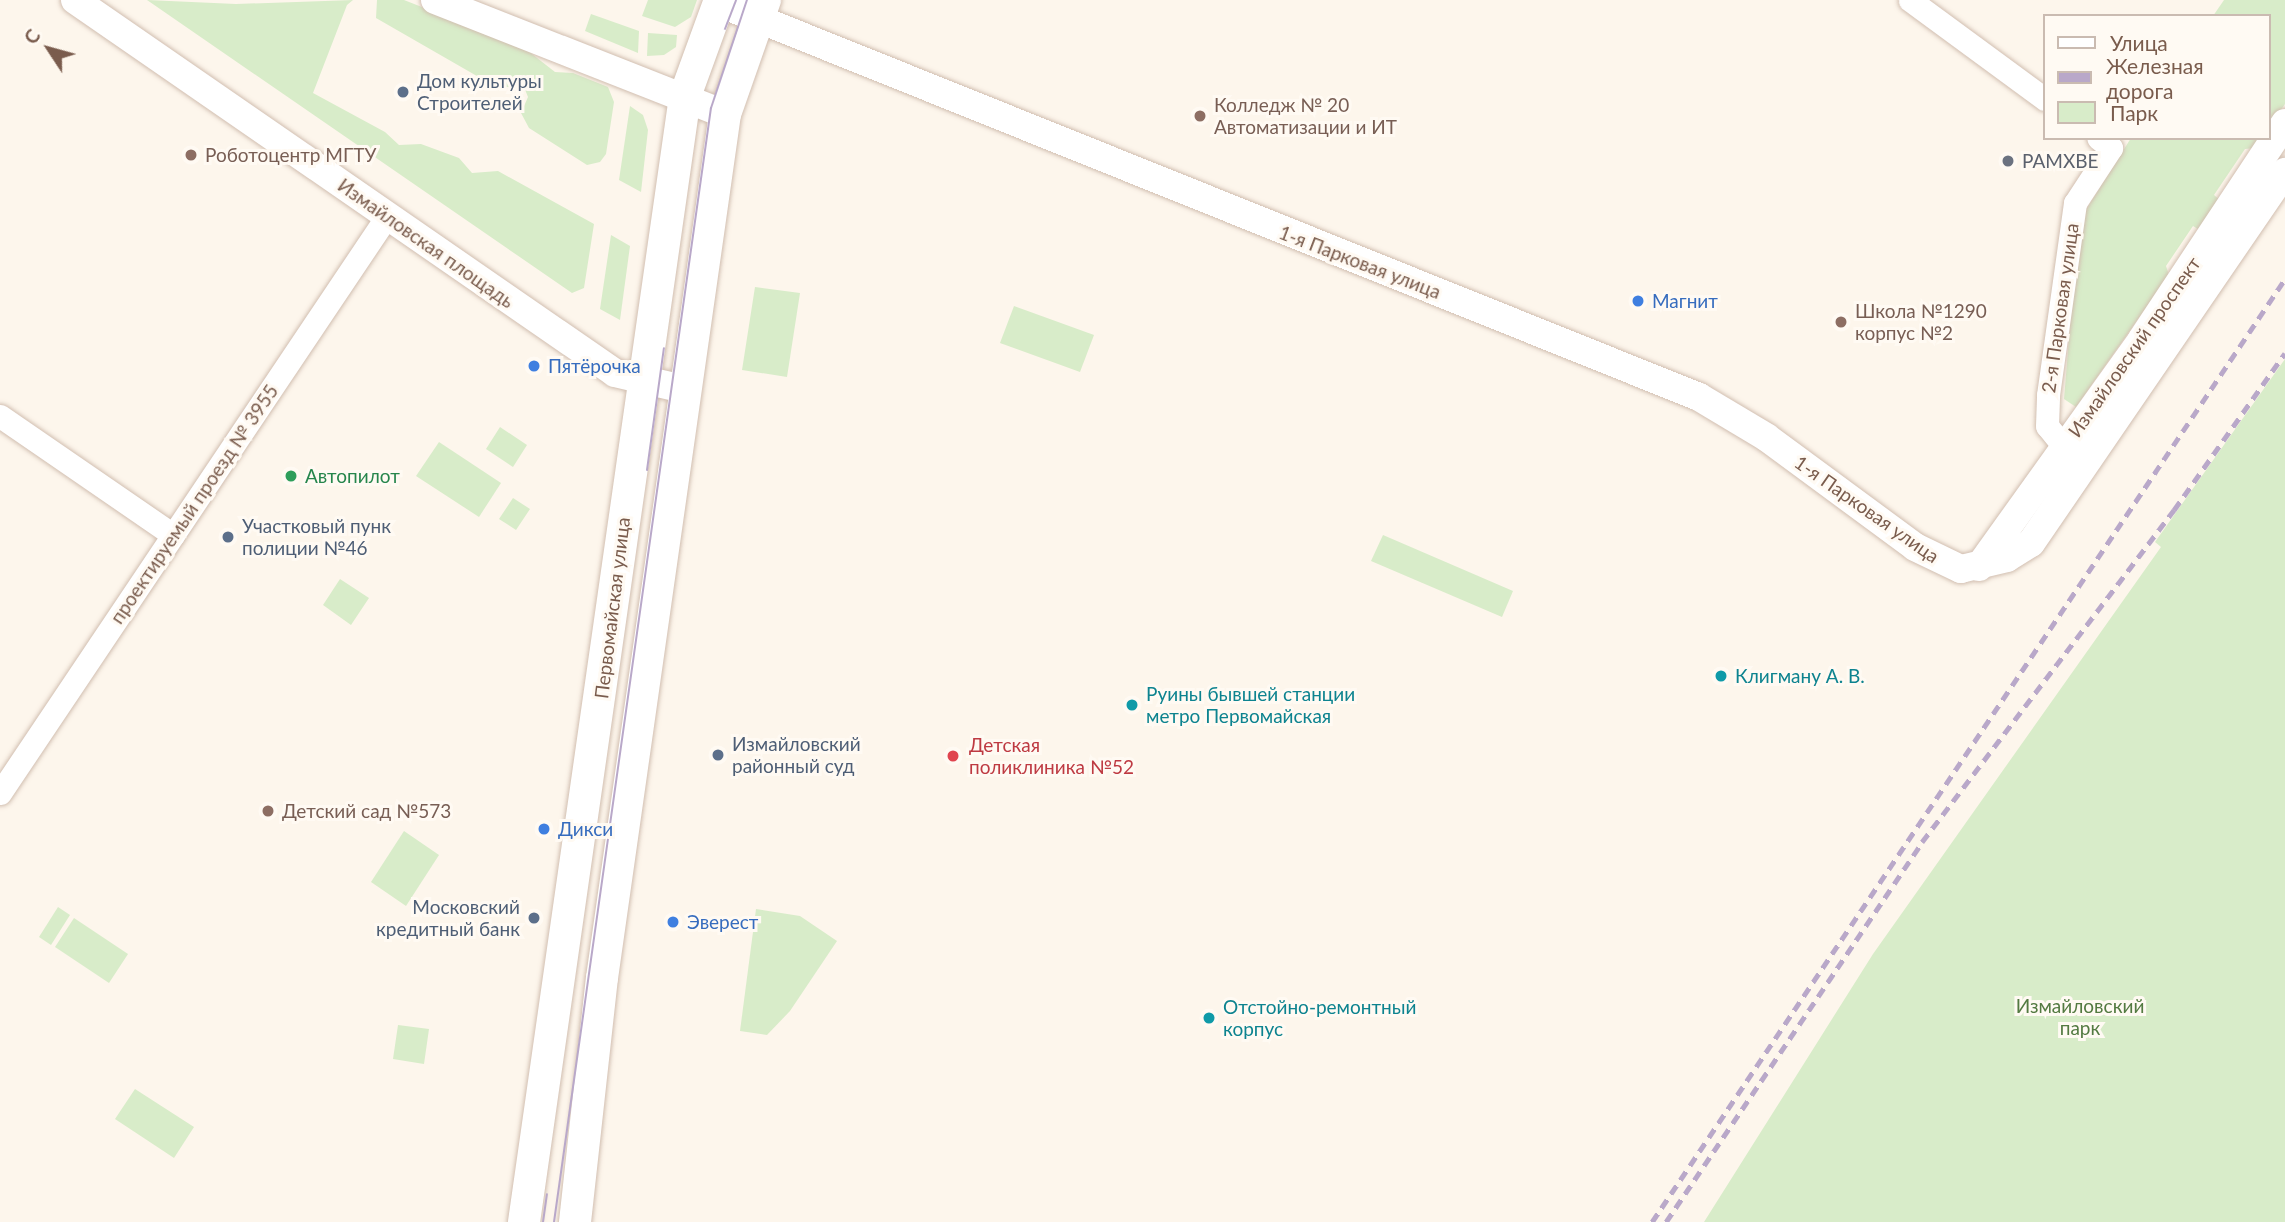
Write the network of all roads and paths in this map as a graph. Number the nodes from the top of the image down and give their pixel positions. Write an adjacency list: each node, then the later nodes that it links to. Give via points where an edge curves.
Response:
1 (75, 0): 12 (street, Измайловская площадь)
2 (435, 0): 6 (street)
3 (1910, 0): 7 (street)
4 (719, 2): 5 (street, 1-я Парковая улица); 6 (main road, Первомайская улица)
5 (761, 9): 8 (main road); 18 (street, 1-я Парковая улица, via 1699,397 1766,437 1915,547 1949,566)
6 (685, 96): 8 (street); 13 (main road, Первомайская улица)
7 (2044, 98)
8 (725, 114): 14 (main road)
9 (2285, 123): 16 (street, Измайловский проспект)
10 (2101, 140): 16 (street, 2-я Парковая улица, via 2112,148 2083,189 2071,220 2047,403 2047,426)
11 (2285, 172): 18 (street, Измайловский проспект, via 2031,542 2007,558)
12 (387, 216): 13 (street, Измайловская площадь, via 615,373); 17 (street, проектируемый проезд № 3955)
13 (643, 381): 14 (street, Измайловская площадь); 20 (main road, Первомайская улица)
14 (684, 390): 21 (main road, via 602,978)
15 (0, 416): 17 (street)
16 (2065, 447): 18 (street, Измайловский проспект)
17 (173, 535): 19 (street, проектируемый проезд № 3955)
18 (1976, 568)
19 (0, 793)
20 (530, 1184): 21 (main road); 22 (main road, Первомайская улица)
21 (576, 1212)
22 (524, 1222)

